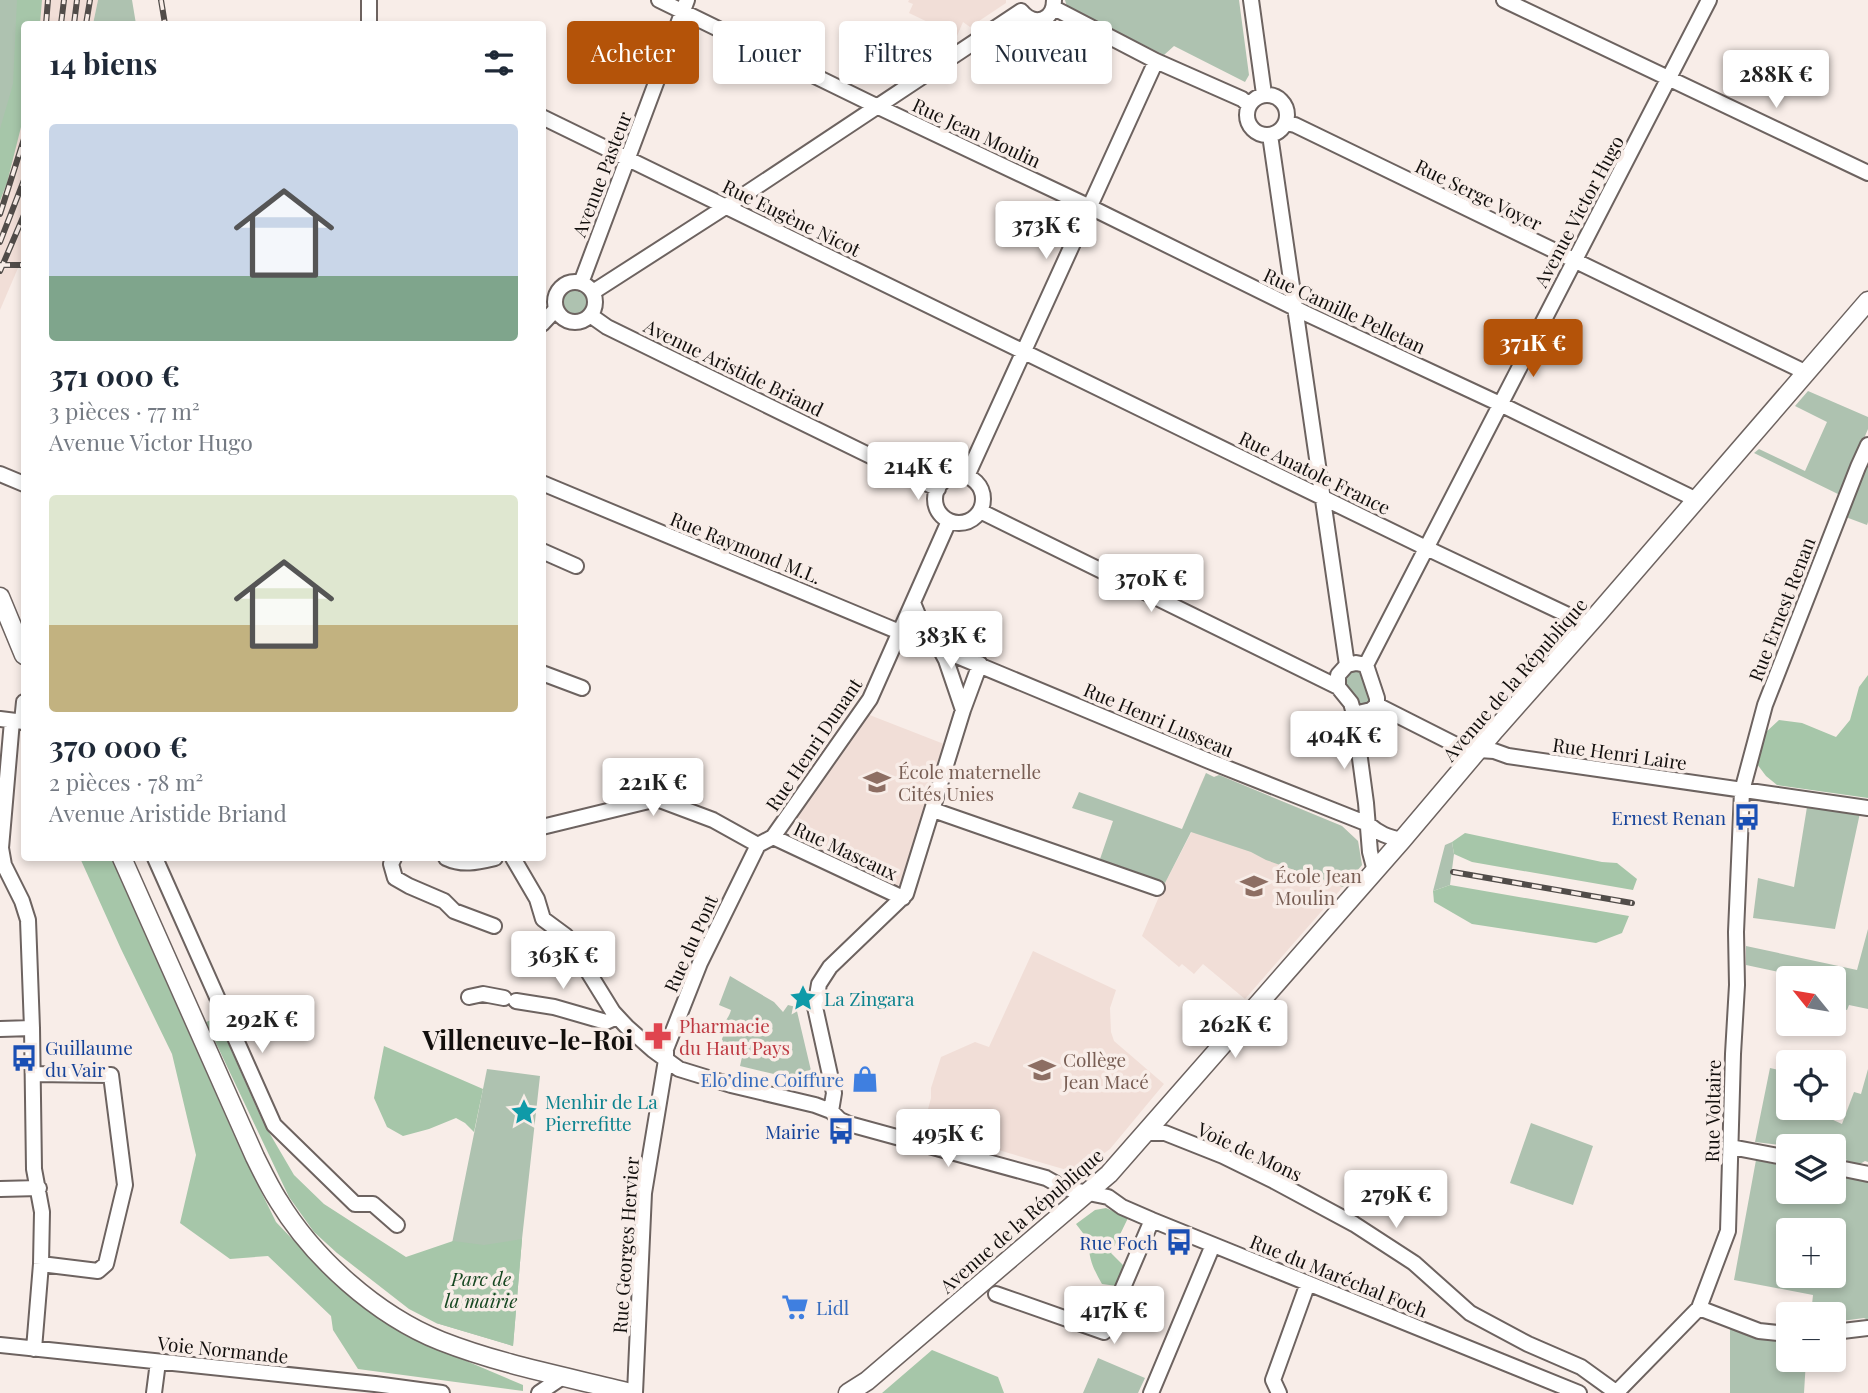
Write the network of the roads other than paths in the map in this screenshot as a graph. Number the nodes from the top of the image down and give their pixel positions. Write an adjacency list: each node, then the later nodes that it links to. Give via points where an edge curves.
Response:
1 (369, 0): 9 (street)
2 (659, 0): 8 (street, Rue Jean Moulin)
3 (1251, 0): 12 (street)
4 (1504, 0): 11 (street)
5 (1709, 0): 11 (street, Avenue Victor Hugo)
6 (1054, 4): 7 (street, via 1050,14 1038,20 1031,20); 10 (street)
7 (1021, 5): 14 (street)
8 (685, 6): 14 (street, Rue Jean Moulin); 18 (street, Avenue Pasteur)
9 (369, 21)
10 (1156, 61): 13 (street); 21 (street)
11 (1669, 79): 19 (street); 22 (street, Avenue Victor Hugo)
12 (1264, 94): 13 (street); 16 (street, via 1283,102)
13 (1249, 104): 17 (street, via 1250,126 1259,134)
14 (877, 106): 20 (street); 21 (street, Rue Jean Moulin)
15 (546, 119): 18 (street, Rue Eugène Nicot)
16 (1286, 123): 17 (street); 22 (street, Rue Serge Voyer)
17 (1270, 135): 27 (street)
18 (628, 158): 20 (street, Rue Eugène Nicot); 23 (street, Avenue Pasteur)
19 (1868, 173)
20 (726, 207): 24 (street); 29 (street, Rue Eugène Nicot)
21 (1090, 207): 27 (street, Rue Camille Pelletan); 29 (street)
22 (1573, 261): 30 (street, Rue Serge Voyer); 31 (street, Avenue Victor Hugo)
23 (581, 283): 24 (street); 26 (street, via 563,285)
24 (593, 292): 28 (street)
25 (1868, 301): 30 (main road, Avenue de la République)
26 (551, 302): 28 (street, via 569,321)
27 (1294, 307): 31 (street, Rue Camille Pelletan); 38 (street)
28 (590, 315): 37 (street, Avenue Aristide Briand)
29 (1025, 352): 34 (street); 38 (street, Rue Anatole France)
30 (1807, 373): 39 (main road, Avenue de la République)
31 (1500, 404): 39 (street, Rue Camille Pelletan); 42 (street, Avenue Victor Hugo)
32 (1868, 445): 64 (street, Rue Ernest Renan, via 1765,705)
33 (0, 474): 35 (street)
34 (967, 476): 37 (street, via 953,476); 40 (street, via 982,490)
35 (21, 483)
36 (546, 485): 49 (street, Rue Raymond M.L.)
37 (938, 489): 41 (street, via 938,510)
38 (1322, 496): 42 (street, Rue Anatole France); 55 (street)
39 (1697, 500): 48 (main road, Avenue de la République)
40 (980, 511): 41 (street, via 969,521); 57 (street)
41 (949, 521): 47 (street, Rue Henri Dunant)
42 (1426, 548): 48 (street, Rue Anatole France); 54 (street, Avenue Victor Hugo)
43 (546, 553): 44 (street)
44 (576, 566)
45 (0, 586): 50 (main road)
46 (0, 597): 51 (main road)
47 (913, 603): 49 (street, Rue Henri Dunant); 52 (street)
48 (1588, 625): 63 (main road, Avenue de la République)
49 (900, 632): 52 (street, Rue Raymond M.L.); 69 (street, Rue Henri Dunant, via 870,699)
50 (21, 633)
51 (21, 633)
52 (937, 647): 53 (street, Rue Henri Lusseau); 60 (street)
53 (980, 664): 60 (street); 67 (street, Rue Henri Lusseau)
54 (1366, 664): 55 (street); 59 (street)
55 (1347, 665): 57 (street, via 1338,675)
56 (546, 674): 58 (street)
57 (1338, 687): 61 (street)
58 (582, 688)
59 (1377, 705): 61 (street); 63 (street, Rue Henri Laire, via 1459,747)
60 (963, 710): 66 (street)
61 (1354, 714): 67 (street)
62 (15, 721): 79 (street, via 1,848)
63 (1479, 750): 64 (street, Rue Henri Laire); 70 (main road, Avenue de la République)
64 (1742, 791): 65 (street, Rue Henri Laire); 91 (street, Rue Voltaire)
65 (1868, 807)
66 (933, 810): 80 (street); 81 (street)
67 (1368, 824): 70 (street, Rue Henri Lusseau, via 1379,834); 78 (street)
68 (546, 826): 71 (street, via 657,799 713,820)
69 (773, 837): 71 (street); 81 (street, Rue Mascaux)
70 (1402, 840): 78 (main road, Avenue de la République)
71 (758, 845): 87 (street, Rue du Pont, via 700,963 666,1049)
72 (123, 861): 111 (main road, via 255,1157 278,1200 314,1248 377,1306 439,1340)
73 (156, 861): 99 (street, via 274,1125 355,1204 373,1204)
74 (392, 861): 82 (street, via 395,878 444,901 454,911)
75 (452, 861): 76 (street)
76 (481, 861)
77 (515, 861): 84 (street, Rue du Maréchal Foch, via 543,919 566,936)
78 (1375, 871): 90 (main road, Avenue de la République)
79 (6, 884): 85 (street, via 28,920)
80 (1157, 888)
81 (903, 898): 89 (street, via 830,967 819,984 815,1007 834,1093)
82 (494, 926)
83 (469, 997): 84 (street, via 483,994 606,1022)
84 (617, 1017): 87 (street, Rue du Maréchal Foch)
85 (32, 1028): 86 (street); 88 (street)
86 (0, 1029)
87 (666, 1060): 89 (street, Rue du Maréchal Foch, via 710,1079); 116 (street, Rue Georges Hervier, via 644,1193)
88 (33, 1074): 95 (street, via 34,1169); 101 (street, via 111,1075 125,1185 106,1264 98,1271)
89 (831, 1111): 97 (street, Rue du Maréchal Foch, via 849,1124 1046,1178)
90 (1147, 1133): 97 (main road, Avenue de la République); 121 (street, Voie de Mons, via 1164,1133 1223,1157 1354,1224 1414,1262 1470,1313 1581,1367)
91 (1731, 1147): 92 (street); 104 (street, Rue Voltaire, via 1728,1231)
92 (1776, 1156)
93 (1846, 1169): 94 (street)
94 (1868, 1174)
95 (39, 1188): 96 (street); 101 (street)
96 (0, 1189)
97 (1085, 1194): 98 (street, Rue du Maréchal Foch, via 1108,1197); 112 (main road, Avenue de la République)
98 (1152, 1220): 100 (street, Rue du Maréchal Foch); 103 (street, via 1104,1332)
99 (397, 1225)
100 (1213, 1245): 102 (street, Rue du Maréchal Foch); 118 (street)
101 (41, 1264): 109 (street)
102 (1308, 1283): 119 (street, via 1273,1380); 120 (street, Rue du Maréchal Foch)
103 (996, 1294)
104 (1699, 1308): 107 (street, via 1759,1331); 121 (street, Rue Voltaire)
105 (1868, 1328): 106 (street)
106 (1846, 1331)
107 (1776, 1333)
108 (0, 1345): 109 (street, Voie Normande)
109 (34, 1349): 110 (street, Voie Normande)
110 (159, 1362): 113 (street); 114 (street, Voie Normande)
111 (564, 1376): 115 (street); 116 (main road)
112 (864, 1387): 117 (main road, Avenue de la République)
113 (154, 1393)
114 (442, 1393)
115 (539, 1393)
116 (633, 1393)
117 (848, 1393)
118 (1151, 1393)
119 (1279, 1393)
120 (1579, 1393)
121 (1616, 1393)

